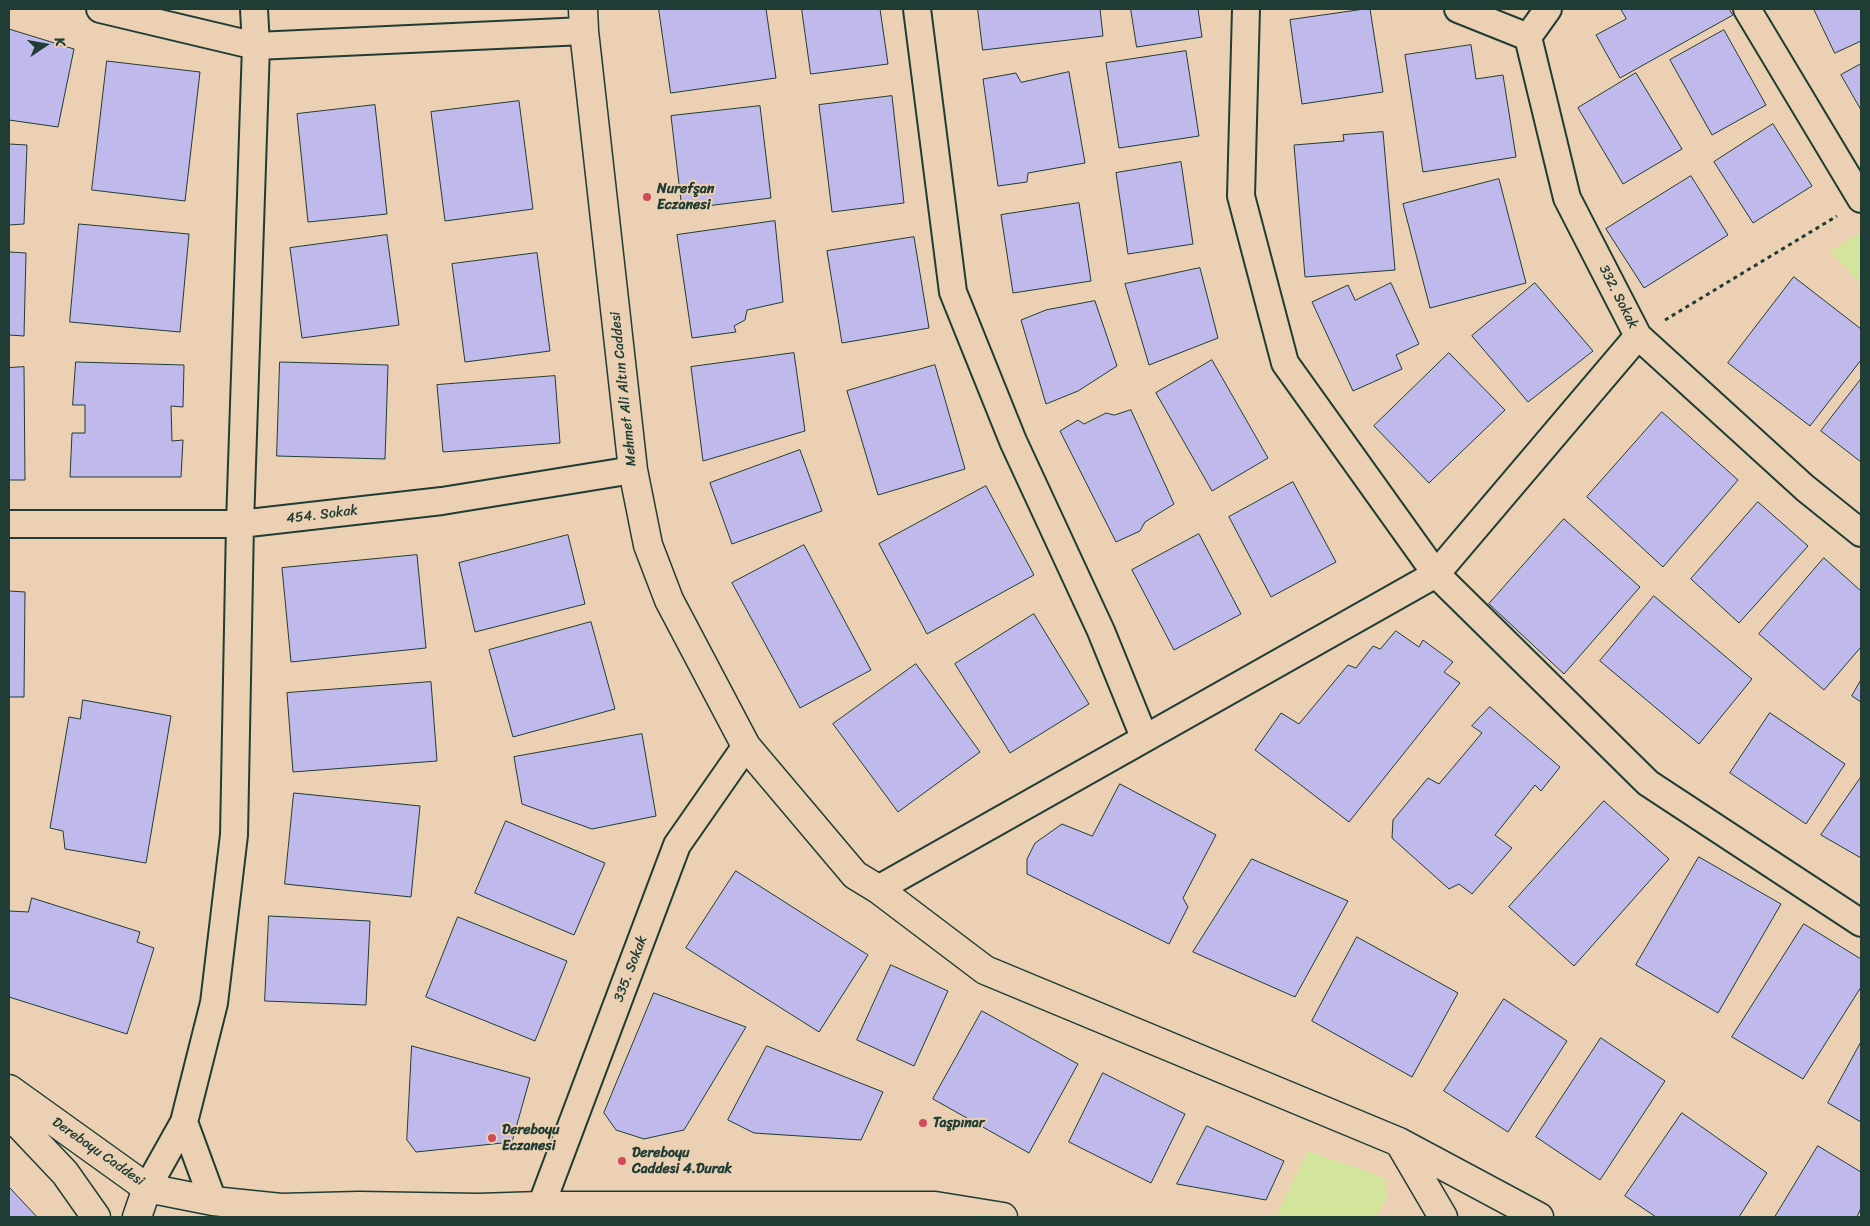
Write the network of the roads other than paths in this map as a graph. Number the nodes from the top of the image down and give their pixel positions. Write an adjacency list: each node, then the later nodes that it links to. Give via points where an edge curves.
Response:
1 (100, 9): 10 (street)
2 (254, 9): 10 (street)
3 (916, 9): 18 (street, via 953,292 1013,441 1101,631)
4 (1246, 9): 17 (street, via 1241,196 1285,363)
5 (1458, 9): 9 (street)
6 (1548, 9): 9 (street)
7 (1747, 9): 11 (street)
8 (583, 20): 10 (street); 13 (street, Mehmet Ali Altın Caddesi)
9 (1528, 37): 12 (street, 332. Sokak, via 1567,198)
10 (256, 46): 15 (street)
11 (1853, 205)
12 (1638, 336): 16 (street, 332. Sokak, via 1805,488); 17 (street)
13 (633, 470): 15 (street, 454. Sokak, via 442,501); 19 (street, Mehmet Ali Altın Caddesi, via 648,545 669,600)
14 (9, 524): 15 (street, 454. Sokak)
15 (240, 524): 24 (street, via 234,835 214,1003)
16 (1861, 533)
17 (1436, 574): 18 (street); 21 (street, via 1648,783)
18 (1144, 737): 20 (street)
19 (746, 746): 20 (street, Mehmet Ali Altın Caddesi, via 854,875); 28 (street, 335. Sokak, via 678,845)
20 (878, 889): 25 (street, Mehmet Ali Altın Caddesi, via 985,970)
21 (1861, 923)
22 (9, 1089): 26 (street, Dereboyu Caddesi)
23 (9, 1114): 32 (street, via 65,1173)
24 (184, 1122): 26 (street); 29 (street)
25 (1399, 1142): 36 (street); 37 (street, Mehmet Ali Altın Caddesi)
26 (147, 1188): 29 (street, Dereboyu Caddesi); 33 (street)
27 (359, 1206): 29 (street, Dereboyu Caddesi); 31 (street, Dereboyu Caddesi); 34 (street)
28 (542, 1206): 30 (street, Dereboyu Caddesi); 31 (street, Dereboyu Caddesi)
29 (210, 1209)
30 (934, 1211): 35 (street, Dereboyu Caddesi)
31 (478, 1213)
32 (96, 1217)
33 (137, 1217)
34 (331, 1217)
35 (1003, 1217)
36 (1443, 1217)
37 (1539, 1217)

